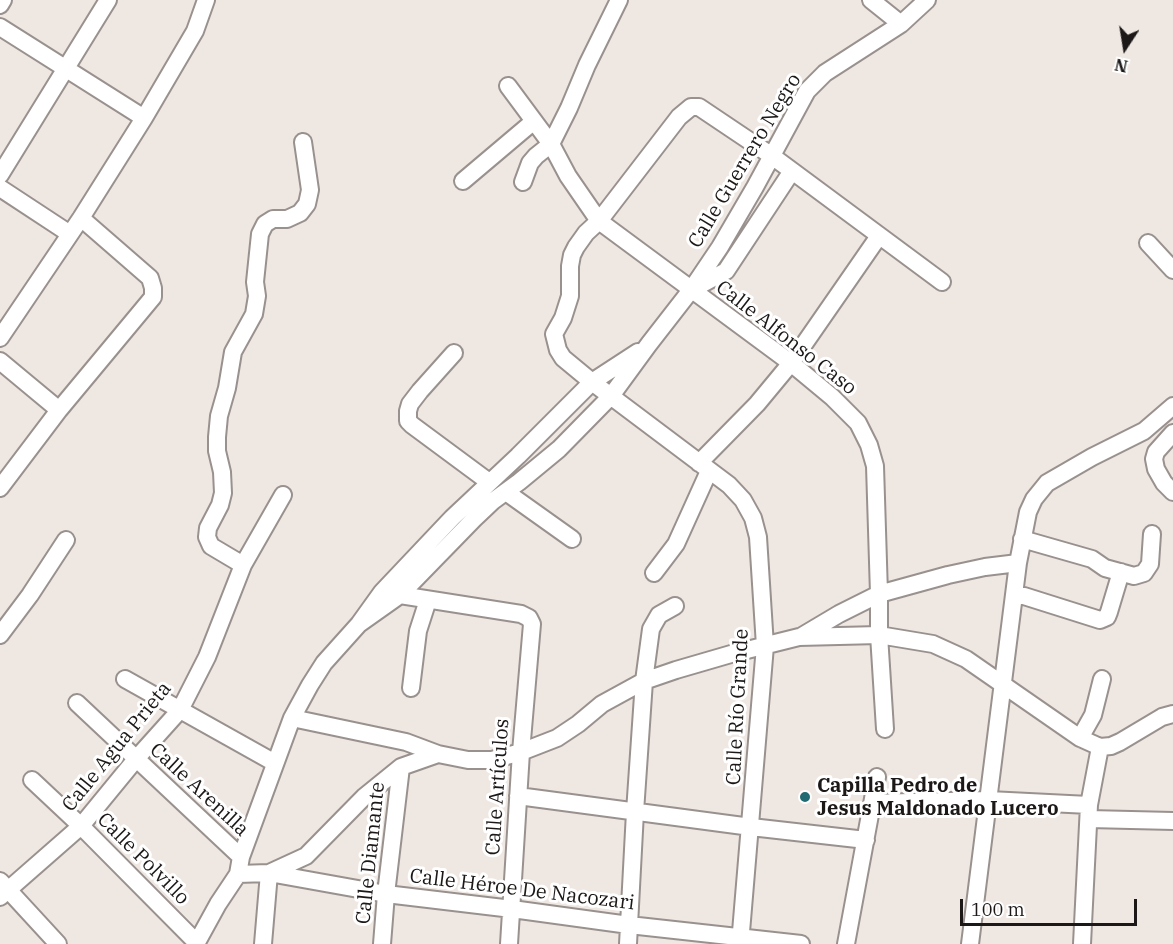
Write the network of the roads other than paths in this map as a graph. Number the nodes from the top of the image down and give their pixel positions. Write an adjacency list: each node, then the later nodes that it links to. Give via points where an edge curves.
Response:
1 (3, 0): 7 (street)
2 (108, 0): 10 (street)
3 (205, 0): 12 (street, via 195,31)
4 (619, 0): 15 (street)
5 (871, 0): 8 (street)
6 (927, 0): 8 (street, Calle Guerrero Negro)
7 (0, 5)
8 (901, 24): 16 (street, Calle Guerrero Negro, via 825,72 813,84)
9 (0, 27): 10 (street)
10 (66, 69): 12 (street); 18 (street)
11 (507, 86): 13 (street, Calle Alfonso Caso)
12 (144, 118): 22 (street)
13 (534, 121): 15 (street, Calle Alfonso Caso); 19 (street)
14 (303, 142): 51 (street, via 310,190 307,204 294,216 265,224 260,234 254,314 233,351 219,416 217,451 224,492 207,537 211,546)
15 (551, 144): 20 (street, via 530,163); 23 (street, Calle Alfonso Caso)
16 (772, 156): 17 (street); 23 (street, Calle Río Grande, via 708,112 691,107); 29 (street, Calle Guerrero Negro)
17 (792, 171): 25 (street); 29 (street, via 726,271)
18 (0, 175)
19 (463, 181)
20 (523, 182)
21 (0, 188): 24 (street)
22 (81, 218): 24 (street); 37 (street, via 150,278 153,297)
23 (598, 221): 29 (street, Calle Alfonso Caso); 35 (street, Calle Río Grande, via 572,255 570,296 554,334 563,358)
24 (70, 234): 30 (street)
25 (879, 236): 28 (street); 34 (street)
26 (1148, 243): 27 (street)
27 (1173, 270)
28 (942, 282)
29 (691, 290): 31 (street, Calle Guerrero Negro); 34 (street, Calle Alfonso Caso)
30 (0, 338)
31 (649, 344): 35 (street, Calle Guerrero Negro); 36 (street, Calle Guerrero Negro)
32 (454, 353): 41 (street, via 410,404 408,421)
33 (0, 362): 37 (street)
34 (791, 363): 40 (street); 54 (street, Calle Alfonso Caso, via 858,423 869,445 875,466)
35 (592, 382): 36 (street, Calle Río Grande); 41 (street, Calle Guerrero Negro)
36 (611, 396): 40 (street, Calle Río Grande); 43 (street, Calle Guerrero Negro, via 559,449)
37 (59, 410): 42 (street)
38 (1169, 416): 48 (street, via 1047,483 1028,512)
39 (1173, 433): 44 (street, via 1154,459 1164,483)
40 (704, 467): 53 (street, via 676,544); 63 (street, Calle Río Grande, via 729,485 753,518 758,537)
41 (489, 482): 59 (street, Calle Guerrero Negro, via 382,592)
42 (0, 488)
43 (506, 492): 47 (street); 56 (street, Calle Guerrero Negro)
44 (1173, 492)
45 (283, 495): 51 (street, Calle Agua Prieta)
46 (1152, 534): 52 (street, via 1150,564 1144,573 1134,576)
47 (572, 539)
48 (1022, 539): 50 (street); 52 (street)
49 (66, 540): 60 (street)
50 (1018, 562): 54 (street, via 948,575); 55 (street)
51 (243, 565): 70 (street, Calle Agua Prieta, via 207,657)
52 (1120, 572): 55 (street, via 1107,617 1100,620)
53 (654, 573)
54 (879, 594): 61 (street, Calle Alfonso Caso); 62 (street)
55 (1014, 594): 67 (street)
56 (400, 595): 57 (street); 59 (street, Calle Guerrero Negro)
57 (429, 600): 68 (street, via 418,631); 76 (street, Calle Artículos, via 529,618 532,633)
58 (675, 606): 66 (street, via 659,615 651,629)
59 (359, 624): 72 (street, Calle Guerrero Negro, via 324,663)
60 (0, 635)
61 (879, 635): 62 (street); 67 (street, via 933,644 966,659); 73 (street, Calle Alfonso Caso)
62 (800, 637): 63 (street)
63 (765, 646): 66 (street); 90 (street, Calle Río Grande)
64 (125, 679): 70 (street)
65 (1102, 679): 74 (street, via 1093,715)
66 (644, 681): 76 (street, via 602,704 557,738); 86 (street)
67 (1002, 684): 74 (street); 84 (street)
68 (411, 688)
69 (77, 703): 78 (street, Calle Arenilla)
70 (180, 710): 78 (street, Calle Agua Prieta); 79 (street)
71 (1173, 714): 75 (street, via 1120,742)
72 (292, 718): 77 (street, via 406,742); 79 (street, Calle Guerrero Negro)
73 (885, 729)
74 (1080, 738): 75 (street)
75 (1100, 747): 87 (street)
76 (521, 752): 77 (street, via 492,760); 83 (street, Calle Artículos)
77 (438, 754): 80 (street)
78 (136, 759): 89 (street, Calle Agua Prieta); 92 (street, Calle Arenilla)
79 (275, 763): 92 (street, Calle Guerrero Negro)
80 (401, 767): 93 (street, via 364,797 306,855); 95 (street, Calle Diamante)
81 (877, 777): 85 (street)
82 (32, 780): 89 (street, Calle Polvillo)
83 (518, 796): 86 (street); 96 (street, Calle Artículos)
84 (989, 800): 85 (street); 87 (street); 107 (street)
85 (872, 803): 91 (street)
86 (634, 812): 90 (street); 97 (street)
87 (1089, 812): 88 (street); 108 (street)
88 (1173, 821)
89 (81, 826): 94 (street, Calle Agua Prieta); 99 (street, Calle Polvillo)
90 (751, 827): 91 (street); 98 (street, Calle Río Grande)
91 (866, 840): 106 (street)
92 (239, 866): 93 (street, Calle Héroe De Nacozari); 99 (street, Calle Guerrero Negro)
93 (269, 873): 95 (street, Calle Héroe De Nacozari); 101 (street)
94 (3, 890): 100 (street)
95 (386, 894): 96 (street, Calle Héroe De Nacozari); 102 (street, Calle Diamante)
96 (512, 909): 97 (street, Calle Héroe De Nacozari); 103 (street, Calle Artículos)
97 (629, 924): 98 (street, Calle Héroe De Nacozari); 104 (street)
98 (741, 940): 105 (street, Calle Héroe De Nacozari)
99 (196, 943)
100 (58, 944)
101 (263, 944)
102 (382, 944)
103 (509, 944)
104 (628, 944)
105 (801, 944)
106 (846, 944)
107 (970, 944)
108 (1082, 944)

